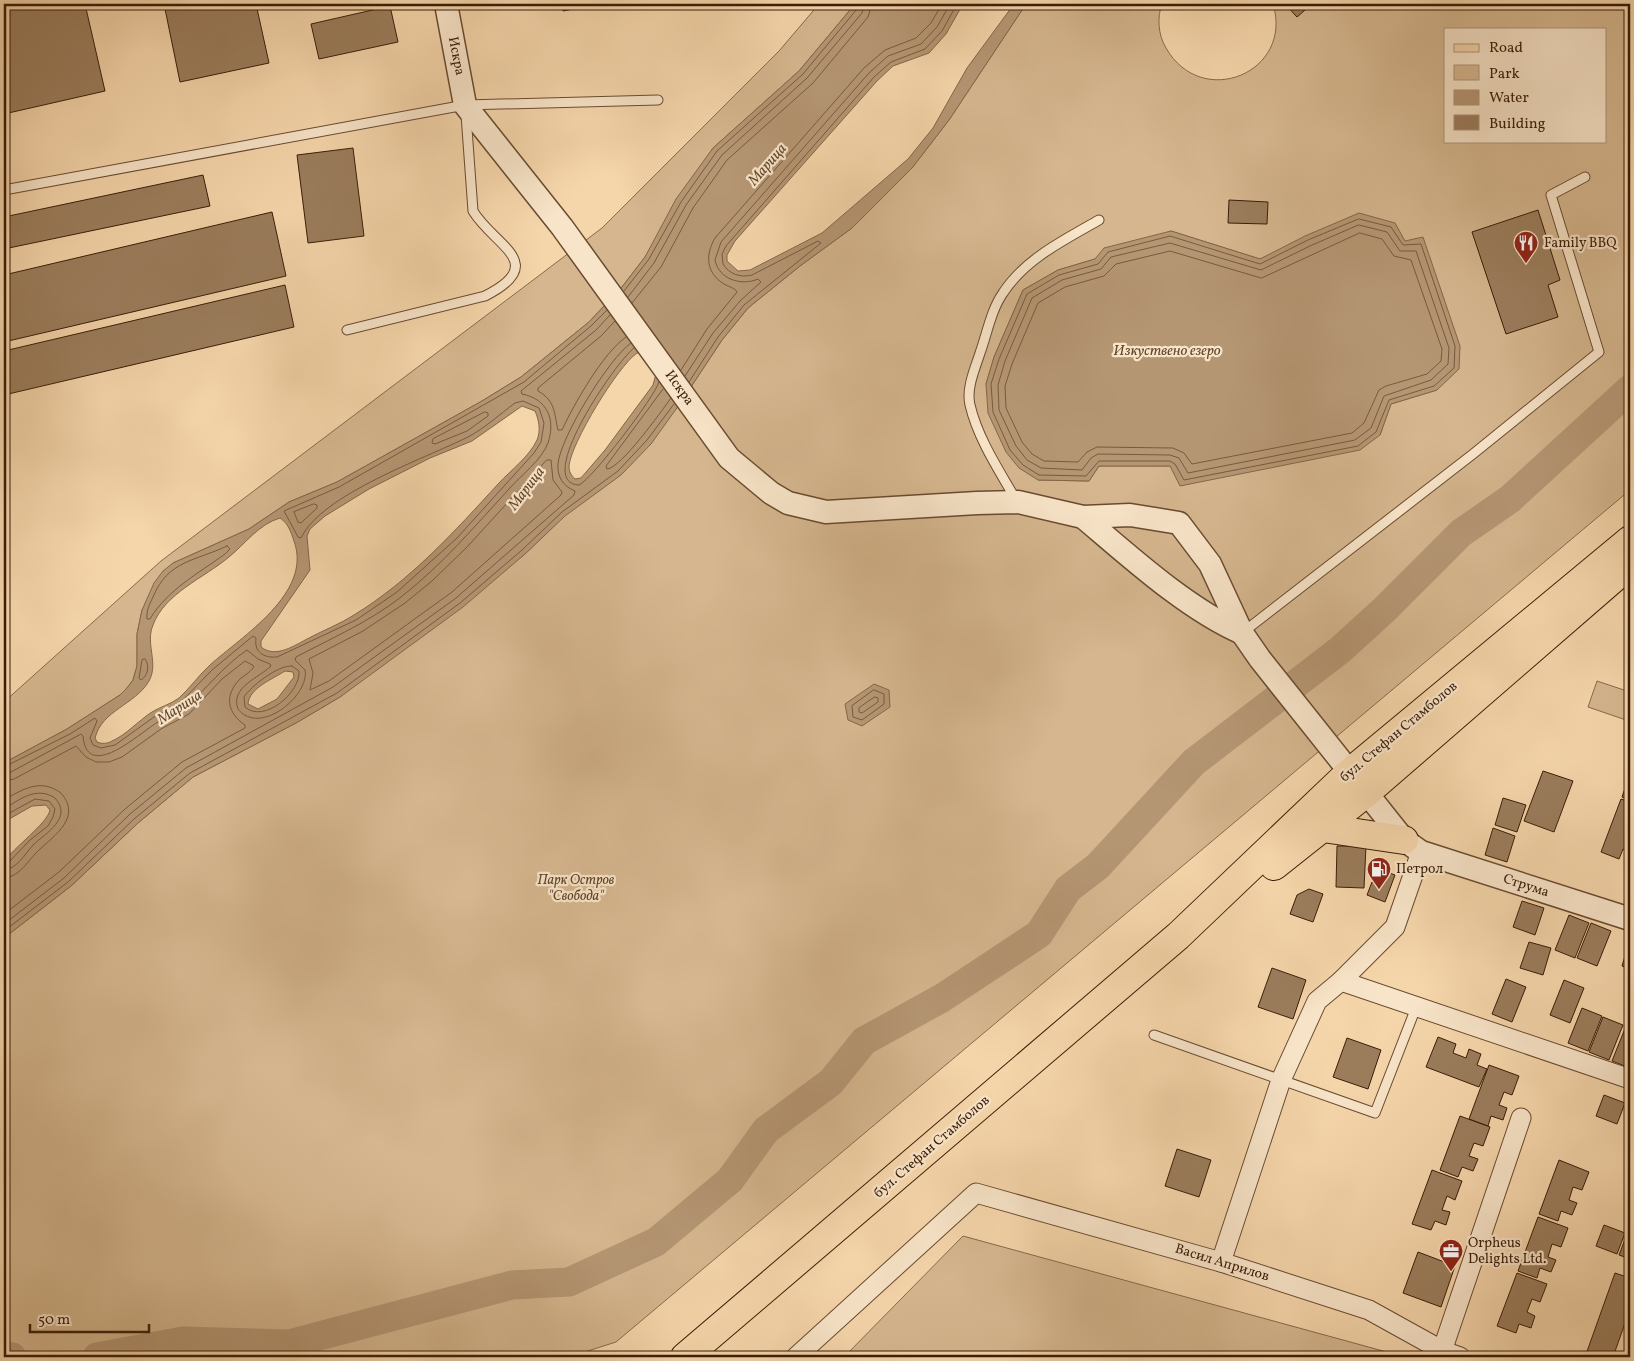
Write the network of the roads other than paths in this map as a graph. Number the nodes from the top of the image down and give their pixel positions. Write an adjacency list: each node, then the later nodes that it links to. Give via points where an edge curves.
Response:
1 (446, 4): 3 (street, Искра)
2 (658, 100): 3 (lane)
3 (465, 105): 5 (lane); 7 (lane, via 473,211 508,248 515,262 514,275 502,288 485,296); 8 (street, Искра, via 562,227 729,458 771,493 788,503 819,511)
4 (1585, 177): 12 (lane, via 1551,195 1599,352)
5 (4, 190)
6 (1099, 220): 8 (lane, via 1054,246 1018,273 992,317 971,382 969,402 975,421)
7 (347, 330)
8 (1018, 502): 9 (street, Искра)
9 (1083, 516): 12 (street, via 1126,554 1217,622); 12 (street, Искра, via 1130,515 1179,523 1210,564)
10 (1630, 540): 13 (main road, бул. Стефан Стамболов)
11 (1630, 564): 13 (main road, бул. Стефан Стамболов)
12 (1242, 633): 13 (street, Искра)
13 (1350, 773): 14 (main road, бул. Стефан Стамболов); 15 (street, Искра); 17 (main road, бул. Стефан Стамболов)
14 (1323, 828): 15 (main road); 17 (main road, бул. Стефан Стамболов)
15 (1413, 846): 16 (street, Струма); 18 (street, via 1394,927)
16 (1630, 919)
17 (1178, 936): 26 (main road, бул. Стефан Стамболов)
18 (1341, 981): 19 (street); 22 (street, via 1317,1001)
19 (1417, 1005): 21 (street); 22 (lane, via 1375,1113)
20 (1154, 1035): 22 (lane)
21 (1630, 1079)
22 (1281, 1080): 24 (street)
23 (1522, 1118): 25 (street)
24 (1221, 1262): 25 (street, Васил Априлов, via 1368,1310); 27 (street, Васил Априлов, via 976,1192)
25 (1448, 1355)
26 (685, 1357)
27 (796, 1357)

